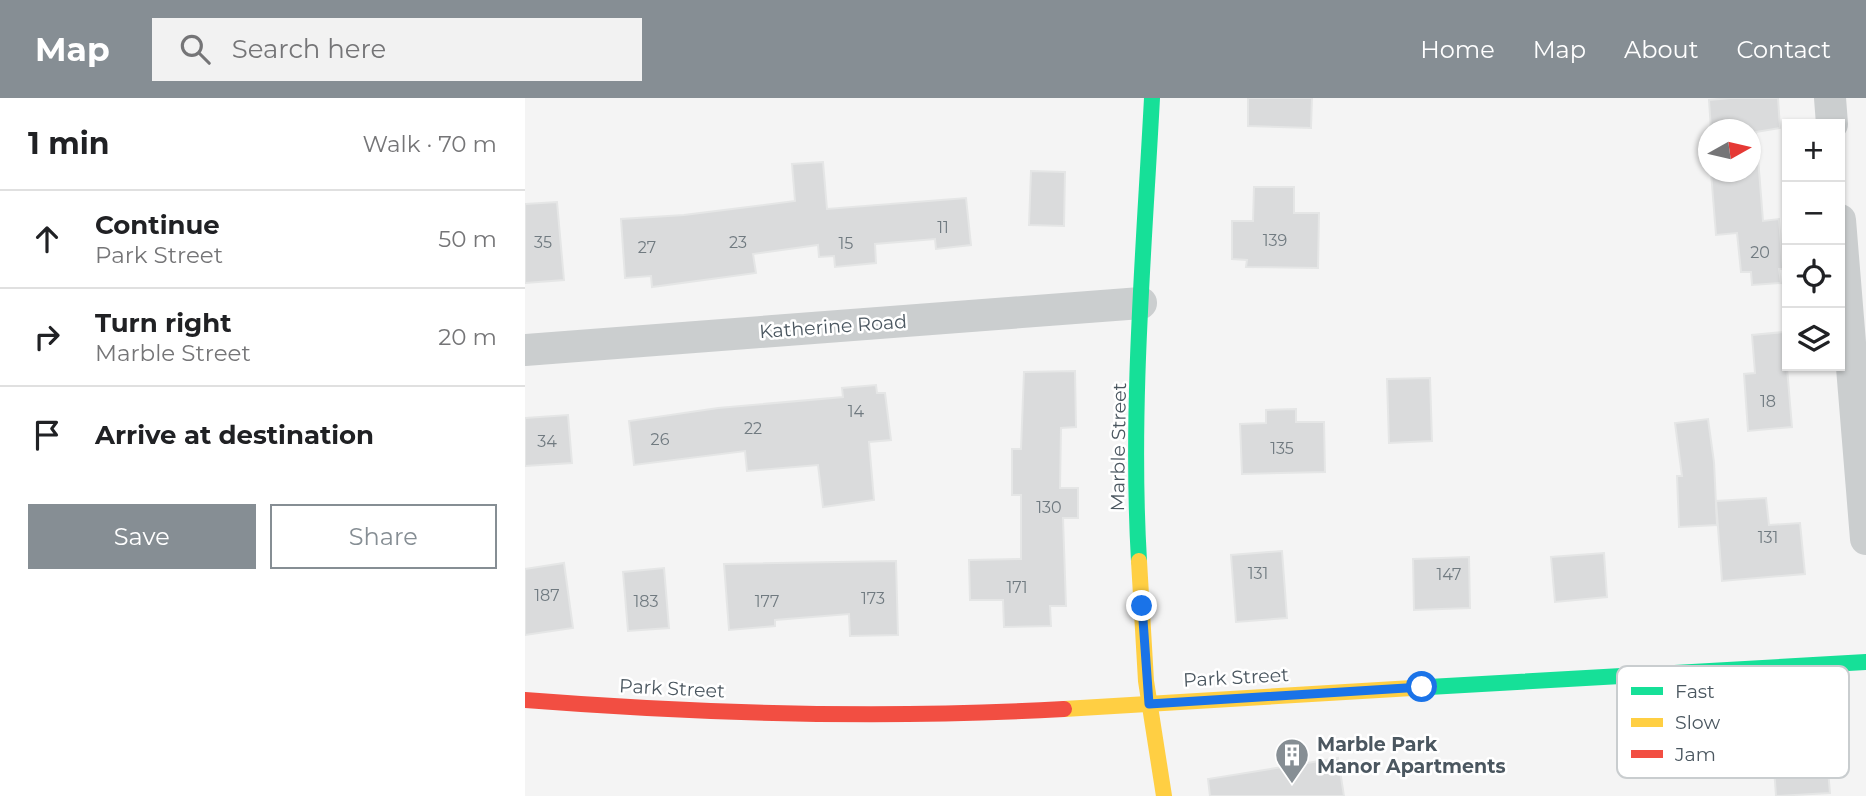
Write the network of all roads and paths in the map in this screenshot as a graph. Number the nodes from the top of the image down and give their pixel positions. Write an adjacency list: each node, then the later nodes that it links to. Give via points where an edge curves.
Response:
1 (1152, 98): 5 (main road, Marble Street)
2 (1830, 98): 3 (street)
3 (1832, 119)
4 (1842, 245): 7 (street)
5 (1141, 303): 6 (street, Katherine Road); 12 (main road, Marble Street, via 1138,529)
6 (525, 350)
7 (1866, 539)
8 (1866, 662): 9 (main road, Park Street)
9 (1798, 666)
10 (1617, 677): 12 (main road, Park Street)
11 (525, 700): 12 (main road, Park Street, via 796,715 920,715)
12 (1149, 704): 13 (main road, Marble Street)
13 (1164, 796)

